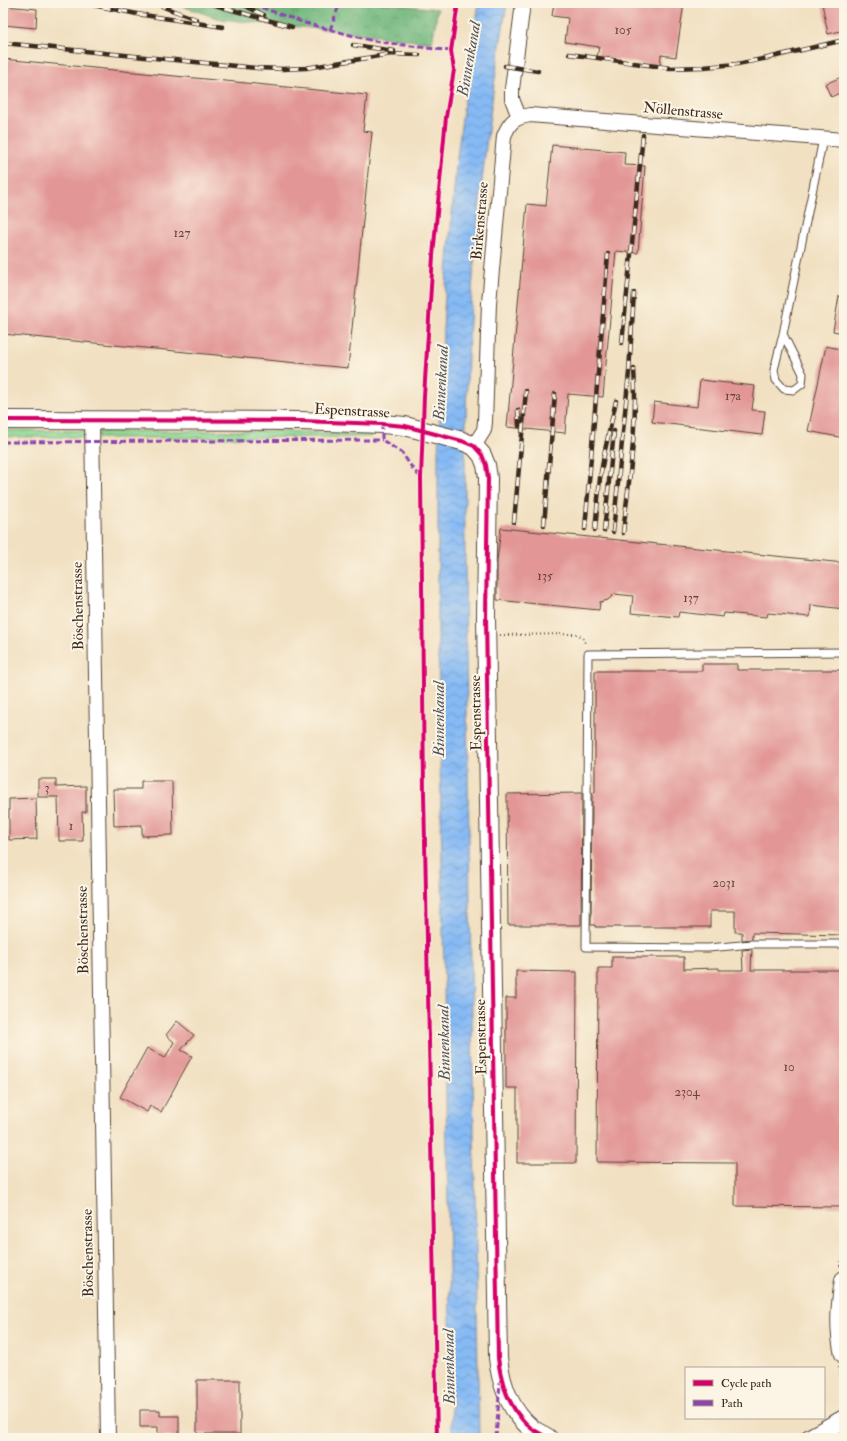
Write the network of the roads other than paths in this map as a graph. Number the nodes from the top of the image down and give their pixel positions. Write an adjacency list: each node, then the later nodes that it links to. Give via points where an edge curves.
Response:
1 (522, 3): 2 (street, via 512,89 512,99)
2 (519, 117): 3 (street, Nöllenstrasse, via 530,115); 8 (street, Birkenstrasse, via 508,125 504,136 489,303 486,412)
3 (823, 139): 4 (street, Nöllenstrasse); 5 (lane)
4 (844, 140)
5 (783, 334): 5 (lane, via 775,375 780,385 791,391 802,384 803,374)
6 (3, 420): 7 (street, Espenstrasse)
7 (92, 420): 8 (street, Espenstrasse, via 382,424 417,429 462,441); 15 (street, Böschenstrasse)
8 (478, 451): 16 (street, Espenstrasse, via 486,465 488,478 486,635 498,1358 500,1376 508,1399 532,1429)
9 (844, 652): 10 (lane, via 588,654 586,947 708,948 752,944)
10 (844, 944)
11 (844, 1280): 12 (street, via 840,1330)
12 (844, 1354)
13 (844, 1418): 14 (street); 17 (street)
14 (844, 1434)
15 (108, 1438)
16 (548, 1438)
17 (810, 1438)

